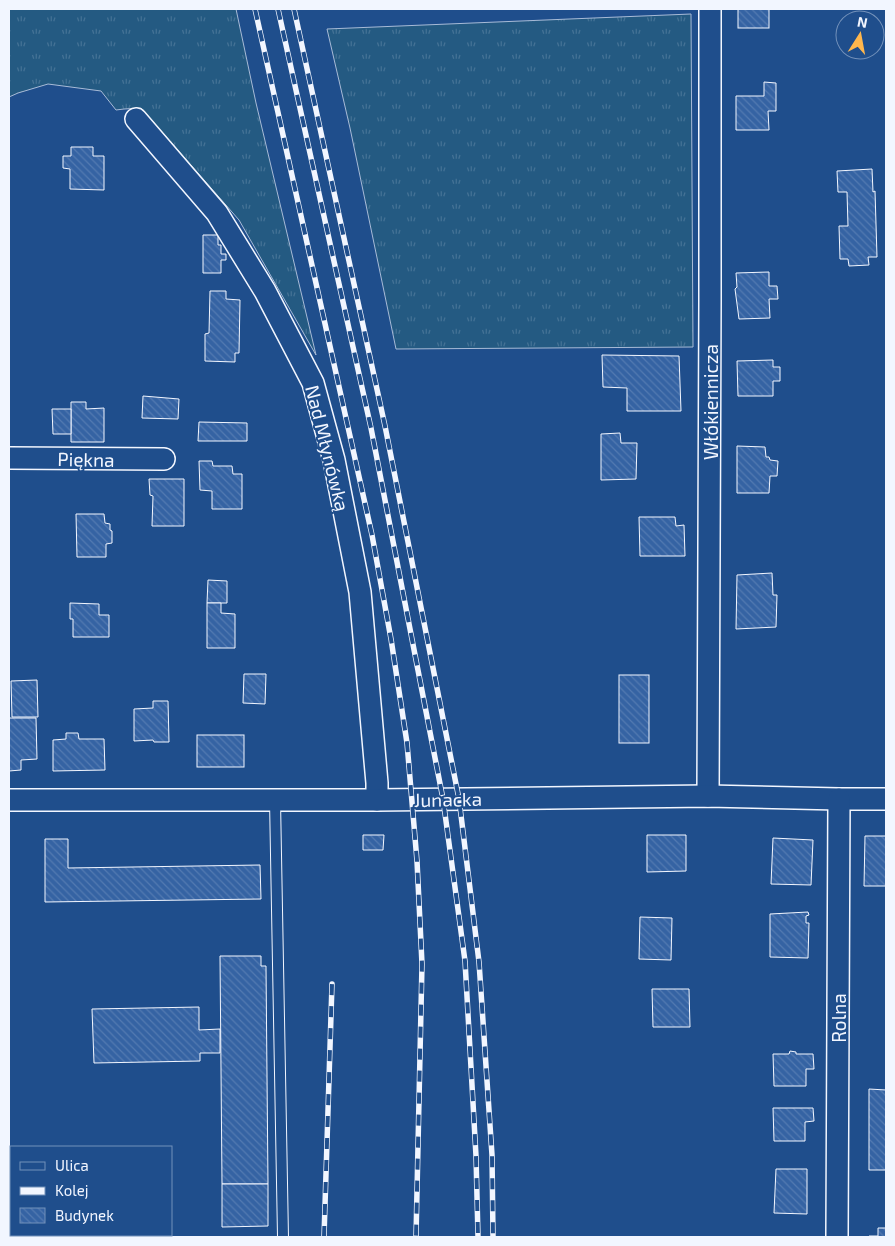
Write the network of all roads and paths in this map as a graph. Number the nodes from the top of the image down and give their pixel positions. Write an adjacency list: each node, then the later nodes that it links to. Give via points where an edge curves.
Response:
1 (710, 9): 5 (street, Włókiennicza)
2 (136, 119): 10 (street, Nad Młynówką, via 217,213 265,291 313,383 334,460 360,592)
3 (9, 458): 4 (street, Piękna)
4 (164, 459)
5 (708, 796): 6 (street, Junacka); 10 (street, Junacka)
6 (839, 799): 7 (street, Junacka); 12 (street, Rolna)
7 (886, 799)
8 (9, 800): 9 (street, Junacka)
9 (275, 800): 10 (street, Junacka); 11 (lane)
10 (377, 800)
11 (283, 1237)
12 (837, 1237)

